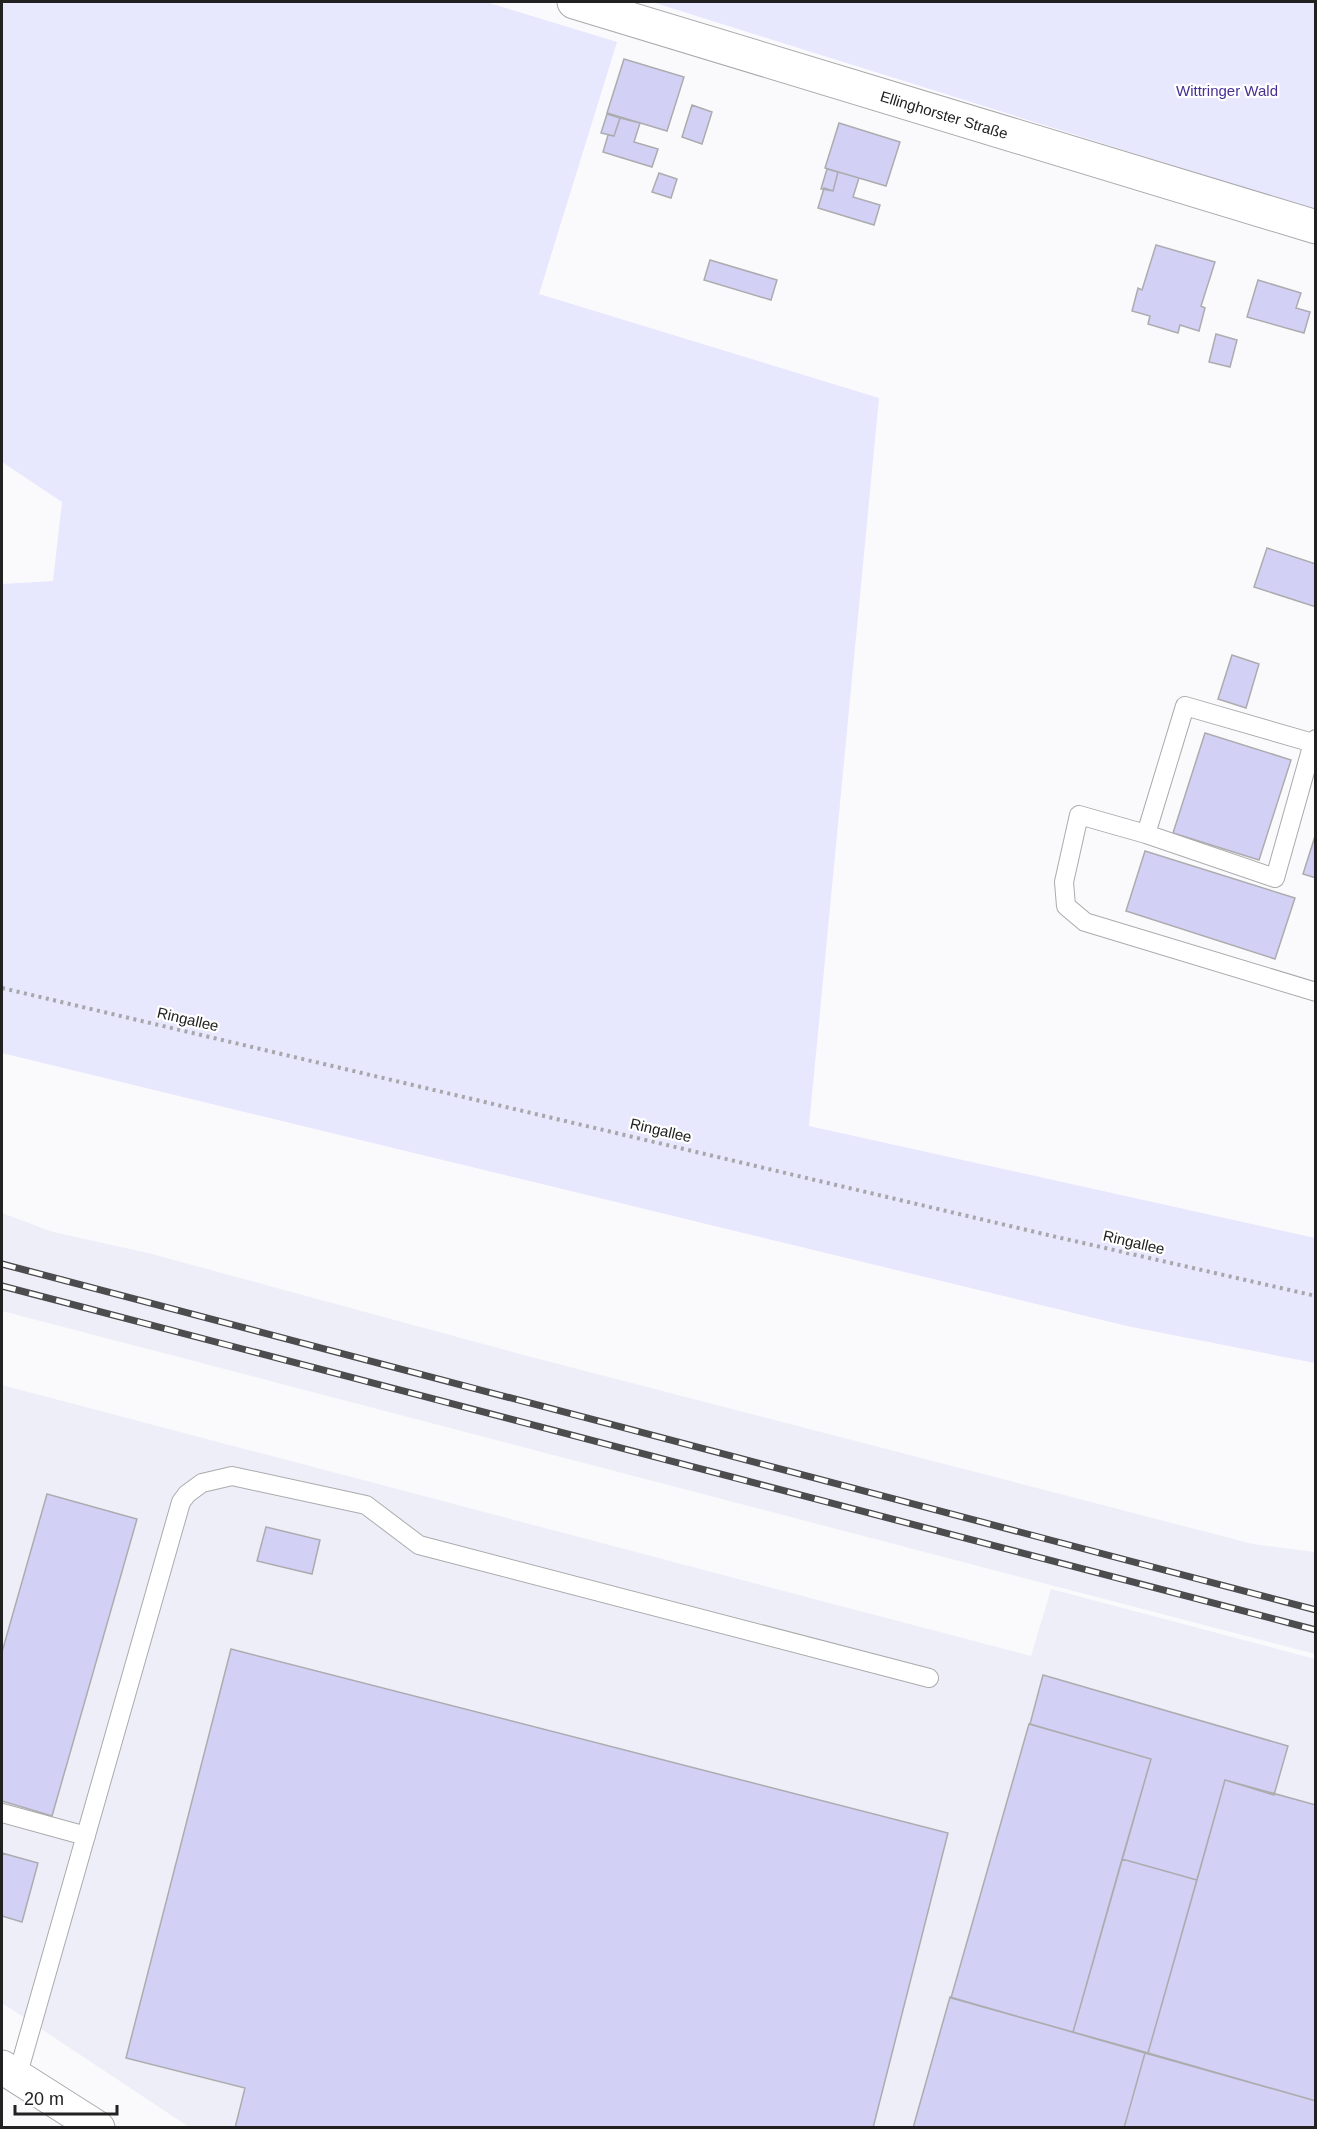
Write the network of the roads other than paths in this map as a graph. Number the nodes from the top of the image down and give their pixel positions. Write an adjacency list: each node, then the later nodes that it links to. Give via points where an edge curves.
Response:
1 (574, 2): 2 (street, Ellinghorster Straße)
2 (1316, 227)
3 (1314, 741): 4 (lane, via 1185,706); 4 (lane, via 1275,878)
4 (1146, 834): 5 (lane, via 1079,814 1064,882 1066,906 1085,922)
5 (1316, 992)
6 (929, 1678): 8 (lane, via 419,1545 366,1505 232,1476 202,1483 181,1502)
7 (2, 1813): 8 (lane)
8 (86, 1836): 9 (lane)
9 (9, 2072): 10 (street)
10 (98, 2127)

